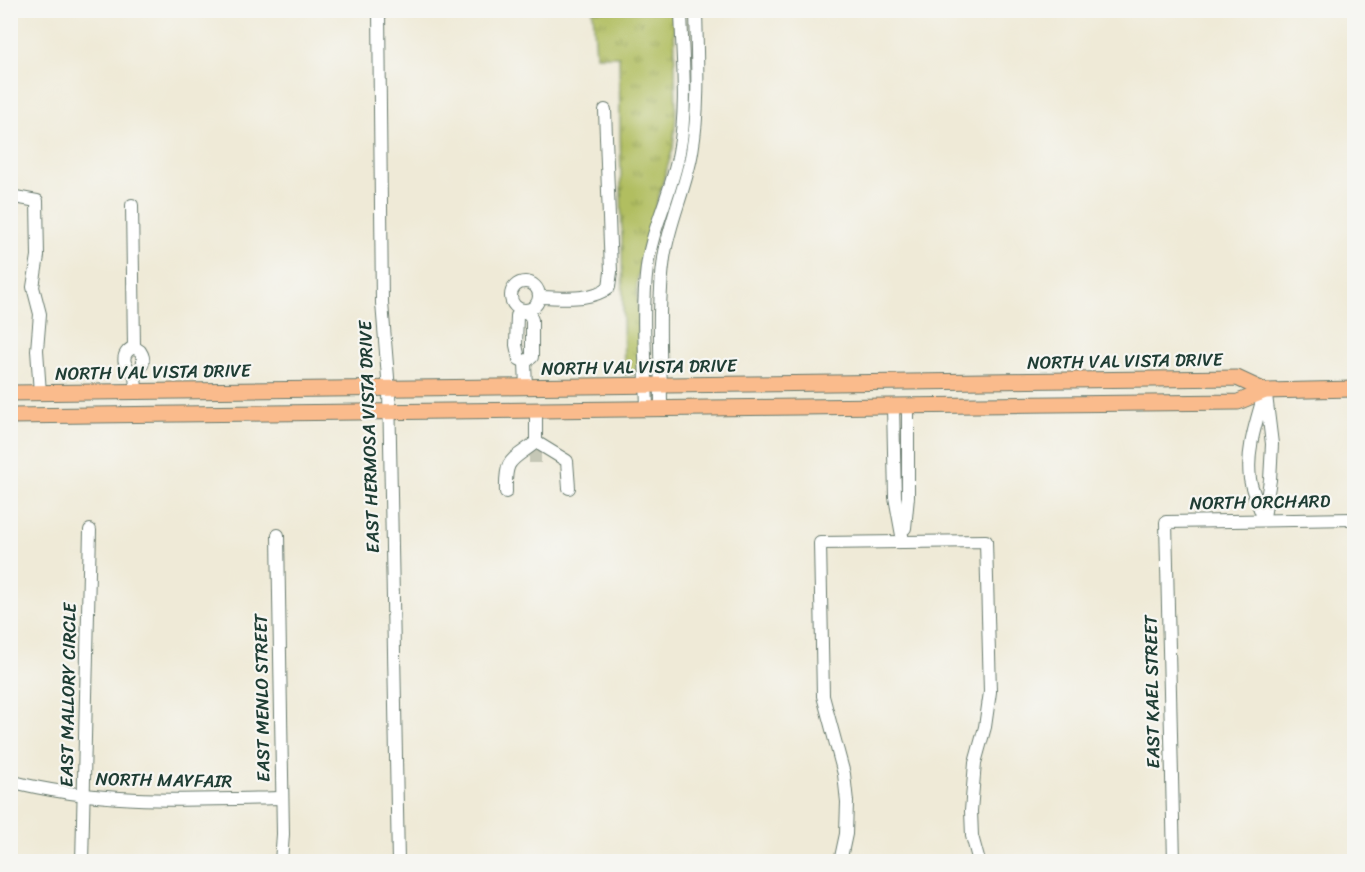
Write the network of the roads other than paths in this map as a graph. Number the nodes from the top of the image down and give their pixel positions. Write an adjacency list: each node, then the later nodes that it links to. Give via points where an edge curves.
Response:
1 (378, 10): 12 (street, EAST HERMOSA VISTA DRIVE, via 382,303)
2 (681, 10): 9 (street, via 679,152 651,244 645,296)
3 (696, 10): 9 (street, via 696,123 686,184 664,255)
4 (605, 110): 7 (street, via 609,287 586,297)
5 (10, 196): 16 (street, via 37,201 38,256 33,287 40,315)
6 (132, 205): 14 (street, via 134,347 127,350 124,363 135,373)
7 (539, 297): 8 (street, via 535,307); 8 (street, via 532,284 523,282 515,286 512,300)
8 (524, 311): 10 (street, via 532,320 532,357 525,362)
9 (654, 387): 10 (main road, NORTH VAL VISTA DRIVE); 13 (main road, NORTH VAL VISTA DRIVE, via 1237,378); 18 (street)
10 (526, 388): 12 (main road, NORTH VAL VISTA DRIVE)
11 (1354, 389): 13 (main road, NORTH VAL VISTA DRIVE)
12 (389, 390): 14 (main road, NORTH VAL VISTA DRIVE); 20 (street, EAST HERMOSA VISTA DRIVE)
13 (1265, 391): 17 (main road, NORTH VAL VISTA DRIVE, via 1238,402); 26 (street); 27 (street)
14 (136, 392): 16 (main road, NORTH VAL VISTA DRIVE)
15 (10, 393): 16 (main road, NORTH VAL VISTA DRIVE)
16 (40, 393): 22 (main road)
17 (901, 406): 18 (main road, NORTH VAL VISTA DRIVE); 24 (street); 25 (street)
18 (654, 409): 19 (main road, NORTH VAL VISTA DRIVE)
19 (536, 410): 20 (main road, NORTH VAL VISTA DRIVE); 23 (street)
20 (390, 412): 22 (main road, NORTH VAL VISTA DRIVE); 41 (street, EAST HERMOSA VISTA DRIVE)
21 (10, 416): 22 (main road, NORTH VAL VISTA DRIVE)
22 (40, 416)
23 (536, 442): 28 (street, via 550,455 567,461); 29 (street, via 526,455 510,461)
24 (908, 450): 25 (street); 35 (street)
25 (894, 451): 35 (street, via 895,497)
26 (1250, 458): 27 (street); 31 (street, via 1250,480)
27 (1272, 458): 31 (street)
28 (569, 488)
29 (506, 492)
30 (1354, 519): 31 (street, NORTH ORCHARD)
31 (1264, 520): 32 (street, NORTH ORCHARD)
32 (1166, 522): 44 (street, EAST KAEL STREET)
33 (90, 530): 37 (street, EAST MALLORY CIRCLE)
34 (278, 535): 38 (street, EAST MENLO STREET)
35 (903, 541): 42 (street, via 820,543 823,696 844,774 847,802); 43 (street, via 986,541 990,692 975,763 971,811)
36 (10, 781): 37 (street, NORTH MAYFAIR)
37 (84, 796): 38 (street, NORTH MAYFAIR, via 135,800); 39 (street, EAST MALLORY CIRCLE)
38 (282, 798): 40 (street, EAST MENLO STREET)
39 (82, 861)
40 (281, 861)
41 (398, 861)
42 (840, 861)
43 (979, 861)
44 (1174, 861)

